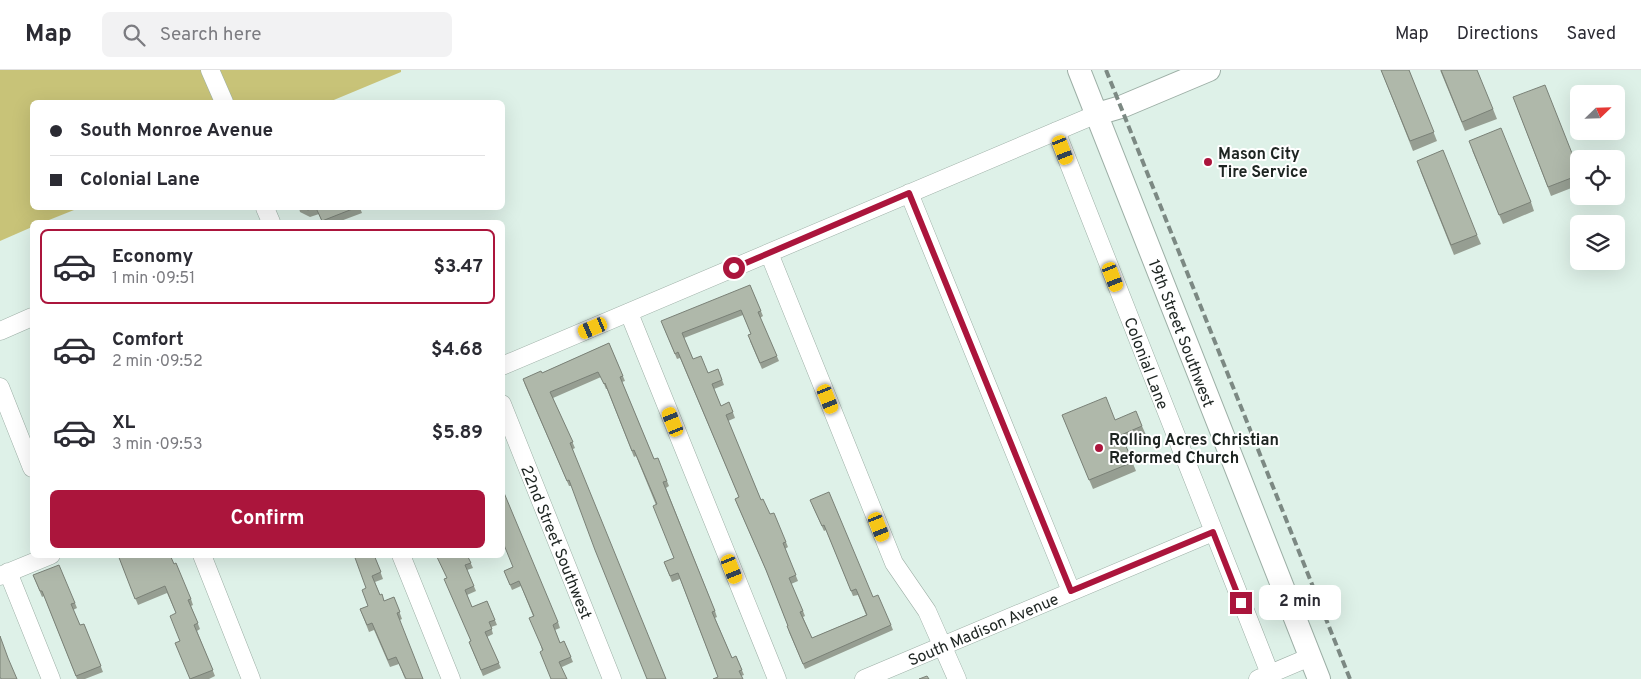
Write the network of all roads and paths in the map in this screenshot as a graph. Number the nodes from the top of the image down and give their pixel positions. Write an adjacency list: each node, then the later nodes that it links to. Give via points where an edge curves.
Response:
1 (210, 70): 4 (street)
2 (1079, 70): 5 (main road, 19th Street Southwest)
3 (1209, 70): 5 (main road, via 1121,108)
4 (223, 100)
5 (1097, 114): 6 (street); 23 (main road, 19th Street Southwest)
6 (1056, 131): 7 (street); 16 (street, Colonial Lane)
7 (909, 193): 8 (street); 21 (street)
8 (769, 252): 9 (street); 22 (street, via 894,563 927,611)
9 (629, 312): 12 (street); 29 (street)
10 (30, 318): 11 (street)
11 (0, 331)
12 (505, 365)
13 (0, 387): 15 (street)
14 (505, 412): 28 (street, 22nd Street Southwest)
15 (30, 463)
16 (1213, 532): 21 (street, South Madison Avenue); 24 (street, Colonial Lane)
17 (44, 558): 20 (street)
18 (203, 558): 26 (street)
19 (403, 558): 27 (street)
20 (4, 574): 25 (street)
21 (1071, 591): 22 (street, South Madison Avenue)
22 (943, 645): 30 (street, South Madison Avenue); 31 (street)
23 (1310, 657): 24 (street); 32 (main road, 19th Street Southwest)
24 (1267, 677)
25 (51, 679)
26 (252, 679)
27 (451, 679)
28 (612, 679)
29 (777, 679)
30 (864, 679)
31 (957, 679)
32 (1319, 679)

